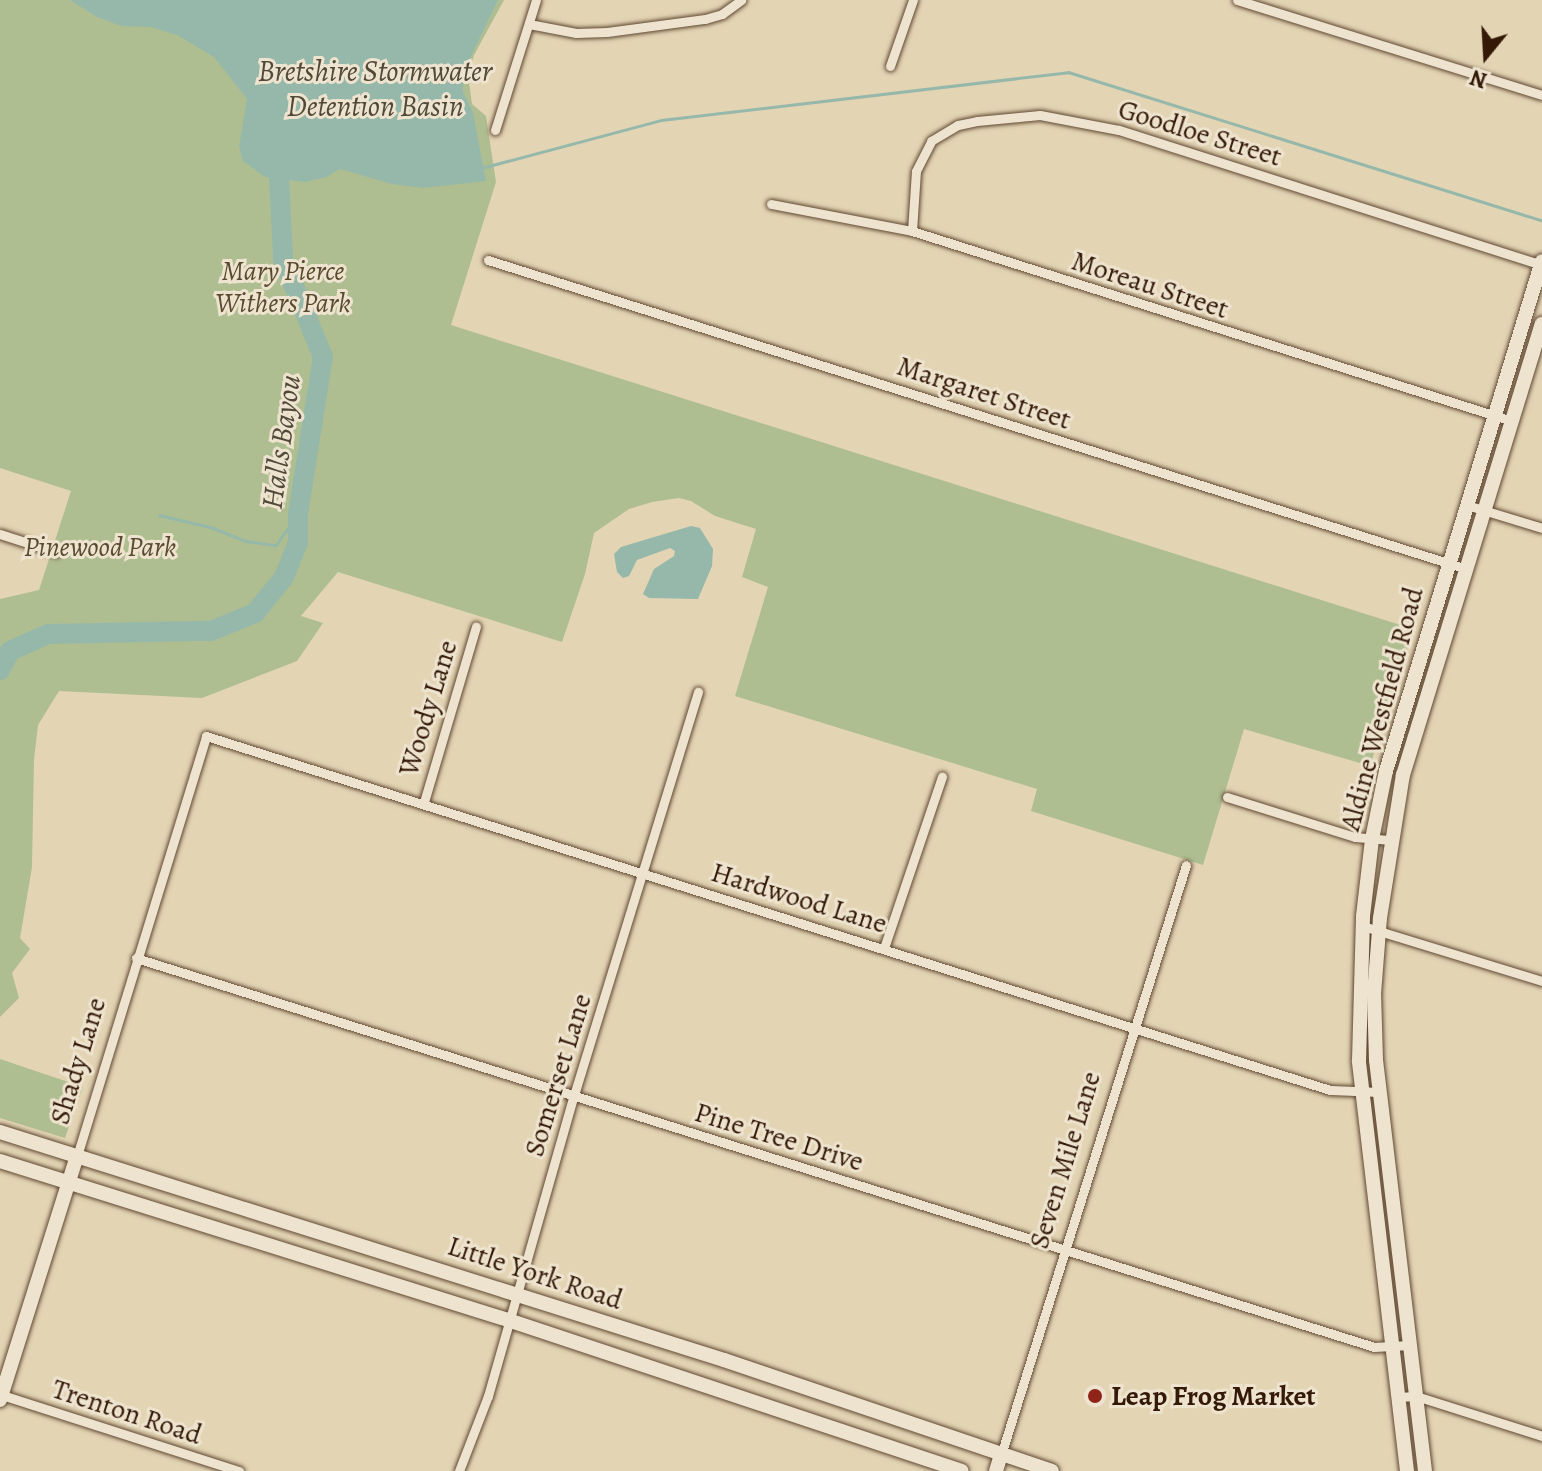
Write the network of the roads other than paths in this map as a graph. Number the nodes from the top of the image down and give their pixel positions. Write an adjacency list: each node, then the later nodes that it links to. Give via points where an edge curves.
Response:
1 (536, 0): 5 (street)
2 (741, 0): 5 (street, via 705,19 607,32 576,33)
3 (913, 0): 6 (street)
4 (1237, 0): 7 (street)
5 (529, 24): 8 (street)
6 (890, 66)
7 (1542, 95)
8 (495, 130)
9 (771, 204): 10 (street, Moreau Street)
10 (912, 231): 12 (street, Goodloe Street, via 916,171 931,141 958,125 1040,115 1119,130); 14 (street, Moreau Street)
11 (488, 260): 21 (street, Margaret Street)
12 (1542, 264): 14 (main road, Aldine Westfield Road)
13 (1542, 324): 15 (main road, Aldine Westfield Road)
14 (1495, 416): 15 (street, Moreau Street); 16 (main road, Aldine Westfield Road)
15 (1512, 421): 17 (main road, Aldine Westfield Road)
16 (1467, 505): 17 (street); 21 (main road, Aldine Westfield Road)
17 (1485, 510): 18 (street); 22 (main road, Aldine Westfield Road)
18 (1542, 528)
19 (0, 534): 20 (street)
20 (56, 552)
21 (1449, 563): 22 (street, Margaret Street); 25 (main road, Aldine Westfield Road)
22 (1467, 569): 26 (main road, Aldine Westfield Road)
23 (476, 627): 30 (street, Woody Lane)
24 (698, 692): 34 (street, Somerset Lane)
25 (1405, 702): 26 (main road); 31 (main road, Aldine Westfield Road)
26 (1422, 708): 32 (main road, Aldine Westfield Road)
27 (206, 736): 30 (street, Hardwood Lane); 40 (street, Shady Lane)
28 (942, 777): 39 (street)
29 (1227, 797): 31 (street)
30 (424, 802): 34 (street, Hardwood Lane)
31 (1372, 839): 32 (street); 35 (main road, Aldine Westfield Road)
32 (1391, 840): 36 (main road, Aldine Westfield Road)
33 (1186, 865): 42 (street, Seven Mile Lane)
34 (644, 872): 39 (street, Hardwood Lane); 45 (street, Somerset Lane)
35 (1368, 877): 36 (main road); 37 (main road, Aldine Westfield Road)
36 (1386, 879): 38 (main road, Aldine Westfield Road)
37 (1363, 926): 38 (street); 43 (main road, Aldine Westfield Road, via 1358,992)
38 (1380, 932): 41 (street); 44 (main road, Aldine Westfield Road, via 1374,994)
39 (884, 948): 42 (street, Hardwood Lane)
40 (136, 958): 45 (street, Pine Tree Drive); 47 (street, Shady Lane)
41 (1542, 981)
42 (1134, 1027): 43 (street, Hardwood Lane, via 1330,1090); 50 (street, Seven Mile Lane)
43 (1362, 1092): 44 (street, Hardwood Lane); 54 (main road, Aldine Westfield Road)
44 (1380, 1092): 53 (main road, Aldine Westfield Road)
45 (574, 1095): 50 (street, Pine Tree Drive); 51 (street, Somerset Lane)
46 (0, 1132): 47 (main road, Little York Road)
47 (77, 1156): 49 (main road, Shady Lane); 51 (main road, Little York Road)
48 (0, 1161): 49 (main road, Little York Road)
49 (68, 1183): 52 (main road, Little York Road); 56 (main road, Shady Lane)
50 (1065, 1249): 54 (street, Pine Tree Drive, via 1374,1347); 59 (street, Seven Mile Lane)
51 (516, 1294): 52 (street, Somerset Lane); 59 (main road, Little York Road)
52 (508, 1320): 61 (street, Somerset Lane); 62 (main road, Little York Road)
53 (1410, 1345): 54 (street, Pine Tree Drive); 55 (main road, Aldine Westfield Road)
54 (1392, 1347): 57 (main road, Aldine Westfield Road)
55 (1416, 1396): 57 (street); 58 (street); 66 (main road, Aldine Westfield Road)
56 (1, 1397): 60 (street, Trenton Road)
57 (1398, 1397): 65 (main road, Aldine Westfield Road)
58 (1542, 1436)
59 (1001, 1455): 63 (main road, Seven Mile Lane); 64 (main road, Little York Road)
60 (239, 1471)
61 (459, 1471)
62 (962, 1471)
63 (996, 1471)
64 (1052, 1471)
65 (1407, 1471)
66 (1425, 1471)

